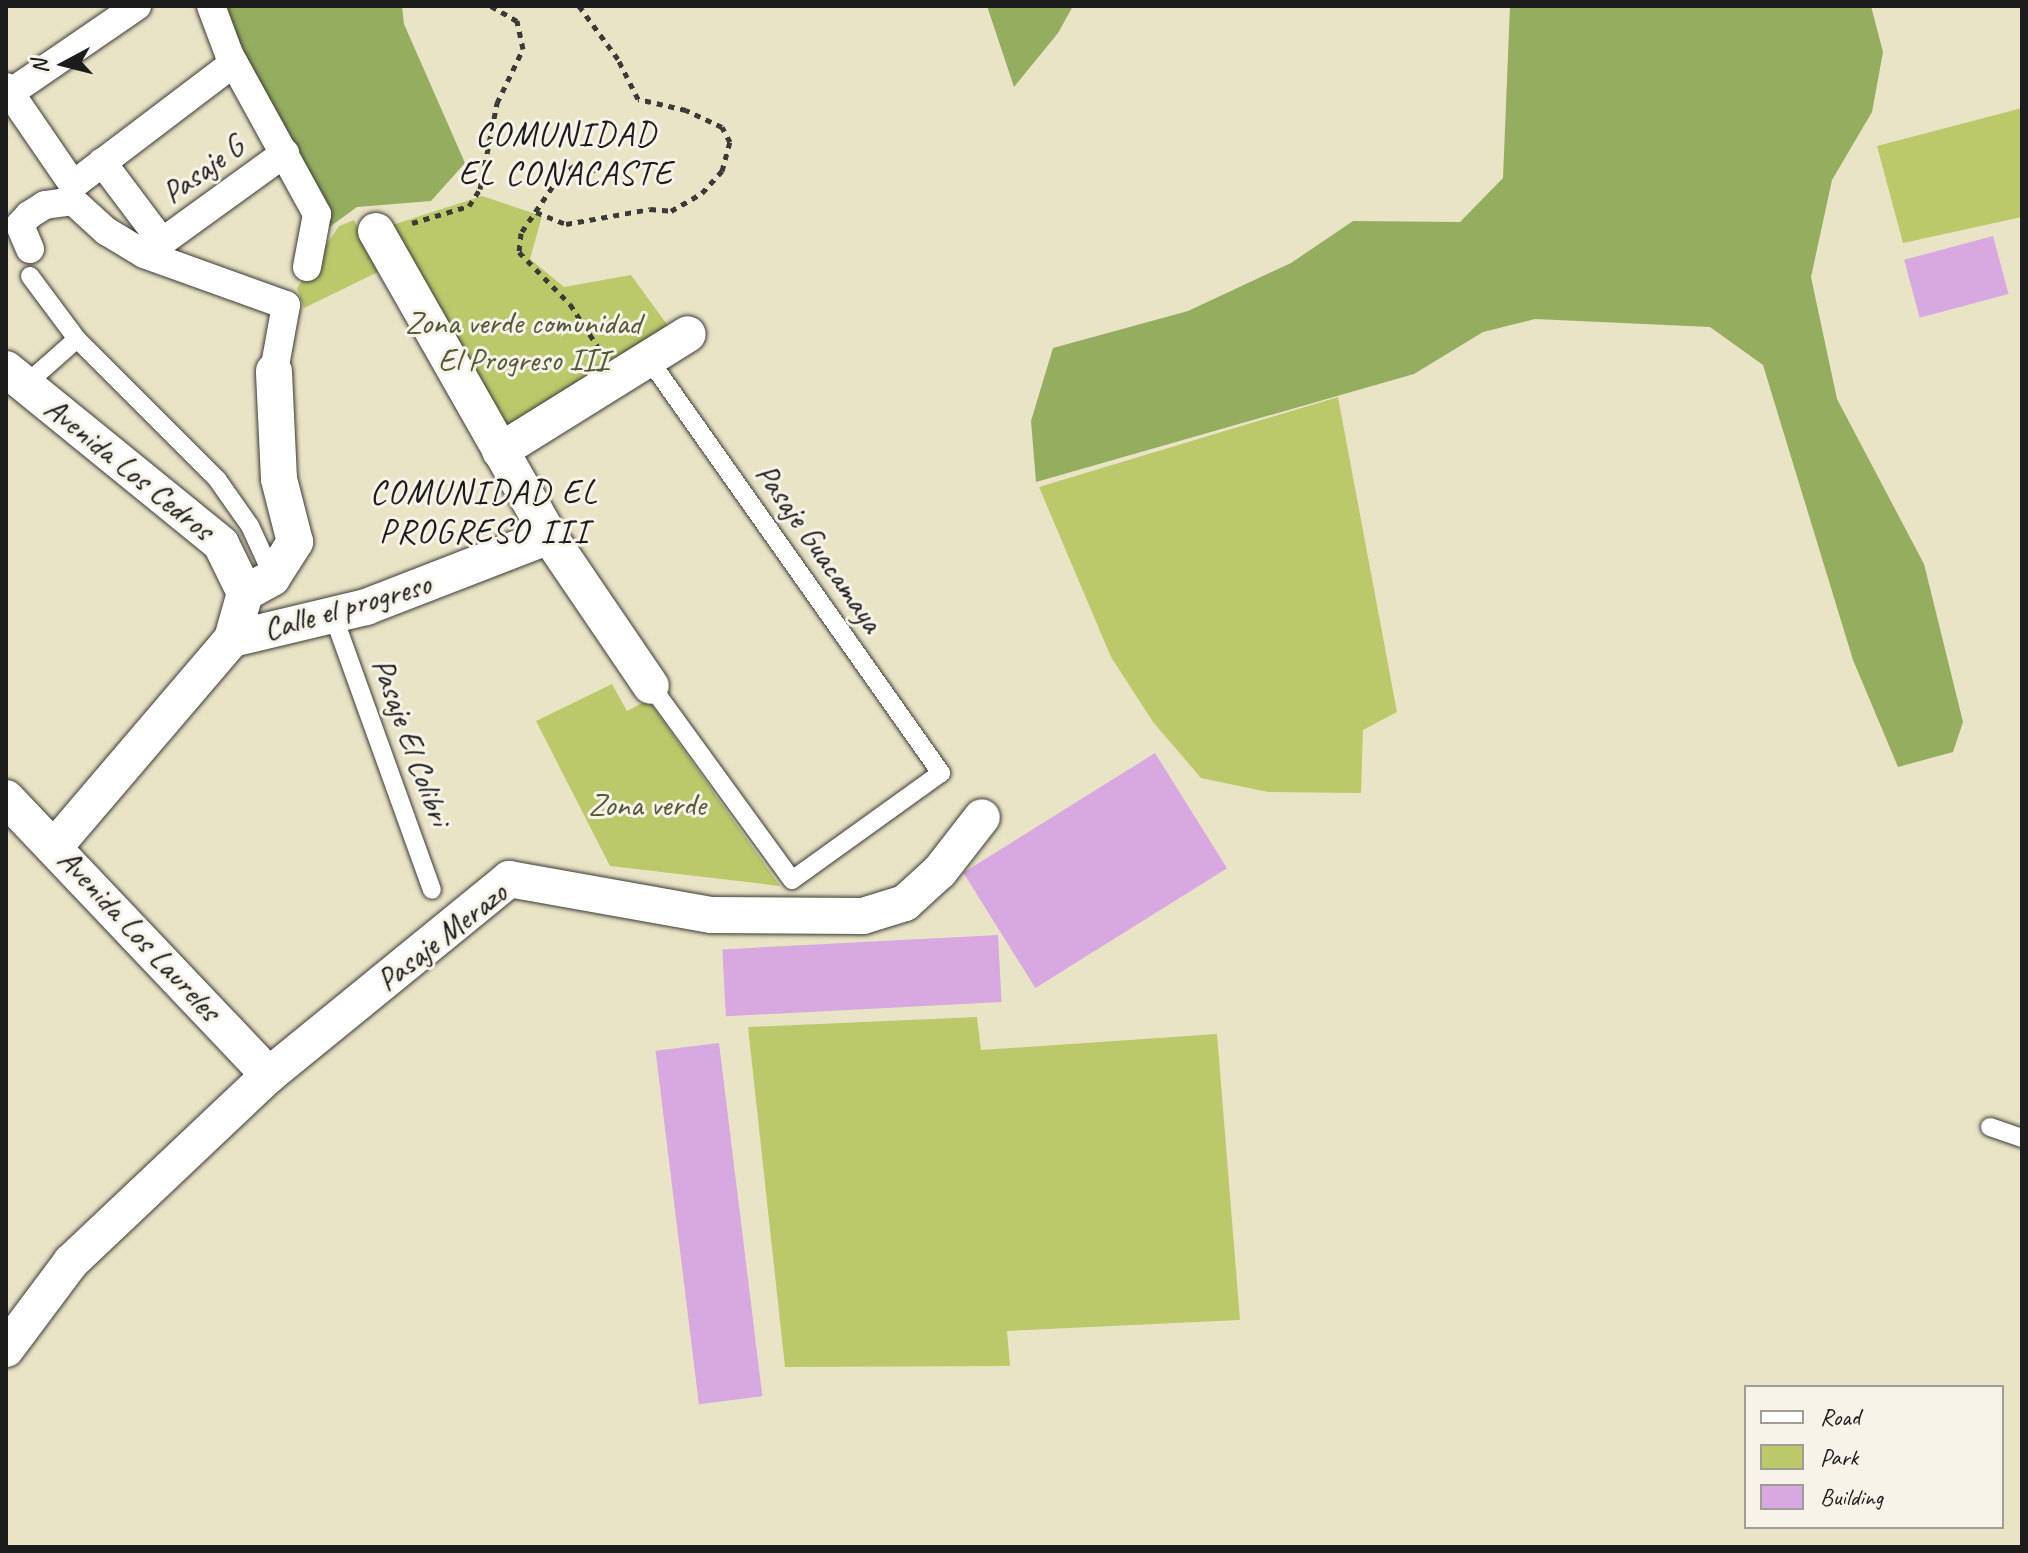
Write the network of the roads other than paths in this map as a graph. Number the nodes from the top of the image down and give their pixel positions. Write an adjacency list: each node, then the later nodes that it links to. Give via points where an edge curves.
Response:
1 (137, 6): 4 (street)
2 (211, 6): 3 (street)
3 (234, 63): 5 (street); 6 (street)
4 (8, 90): 6 (street, via 73,185)
5 (285, 153): 6 (street, Pasaje G, via 162,242); 9 (street, via 317,214)
6 (102, 162)
7 (389, 228): 15 (street)
8 (30, 262): 11 (lane); 13 (street, via 20,225 45,205 73,201 106,231 144,254 286,305)
9 (307, 267)
10 (688, 334): 12 (street)
11 (77, 339): 14 (lane); 17 (lane, via 217,479 250,526)
12 (648, 358): 15 (street); 20 (lane, Pasaje Guacamaya, via 941,773 792,880)
13 (274, 371): 17 (street, via 279,479 295,542)
14 (16, 377): 17 (street, Avenida Los Cedros, via 221,544)
15 (500, 451): 16 (street)
16 (549, 536): 18 (street, Calle el progreso, via 431,584); 20 (street)
17 (259, 584): 19 (street)
18 (333, 615): 19 (street, Calle el progreso); 24 (lane, Pasaje El Colibri)
19 (232, 639): 23 (street)
20 (651, 686)
21 (6, 798): 23 (street, Avenida Los Laureles)
22 (982, 817): 25 (street, Pasaje Merazo, via 940,871 905,903 863,916 711,915 509,879)
23 (55, 846): 25 (street, Avenida Los Laureles)
24 (432, 890)
25 (269, 1075): 28 (street, Pasaje Merazo, via 71,1262)
26 (1990, 1127): 27 (lane)
27 (2022, 1138)
28 (6, 1349)

